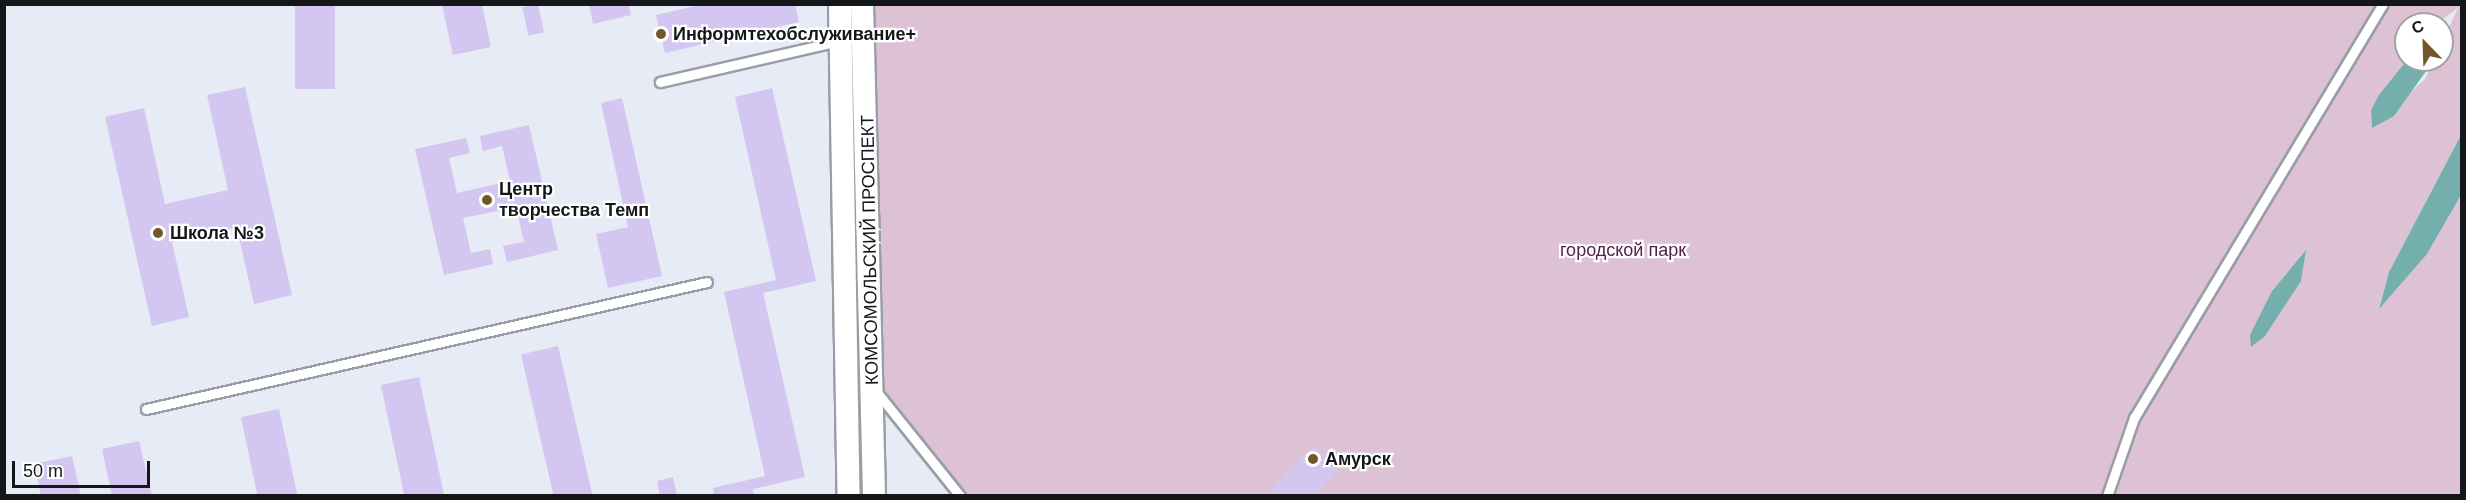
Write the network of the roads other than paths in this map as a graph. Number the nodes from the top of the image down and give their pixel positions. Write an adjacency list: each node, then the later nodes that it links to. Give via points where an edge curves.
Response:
1 (840, 4): 5 (street, КОМСОМОЛЬСКИЙ ПРОСПЕКТ)
2 (862, 4): 4 (street, КОМСОМОЛЬСКИЙ ПРОСПЕКТ)
3 (2383, 4): 13 (lane, via 2134,418)
4 (866, 39): 5 (lane); 8 (street, КОМСОМОЛЬСКИЙ ПРОСПЕКТ)
5 (842, 41): 6 (lane); 10 (street, КОМСОМОЛЬСКИЙ ПРОСПЕКТ)
6 (660, 82)
7 (707, 282): 9 (lane)
8 (872, 387): 11 (street, КОМСОМОЛЬСКИЙ ПРОСПЕКТ); 12 (lane)
9 (146, 409)
10 (849, 495)
11 (874, 495)
12 (960, 495)
13 (2107, 495)

